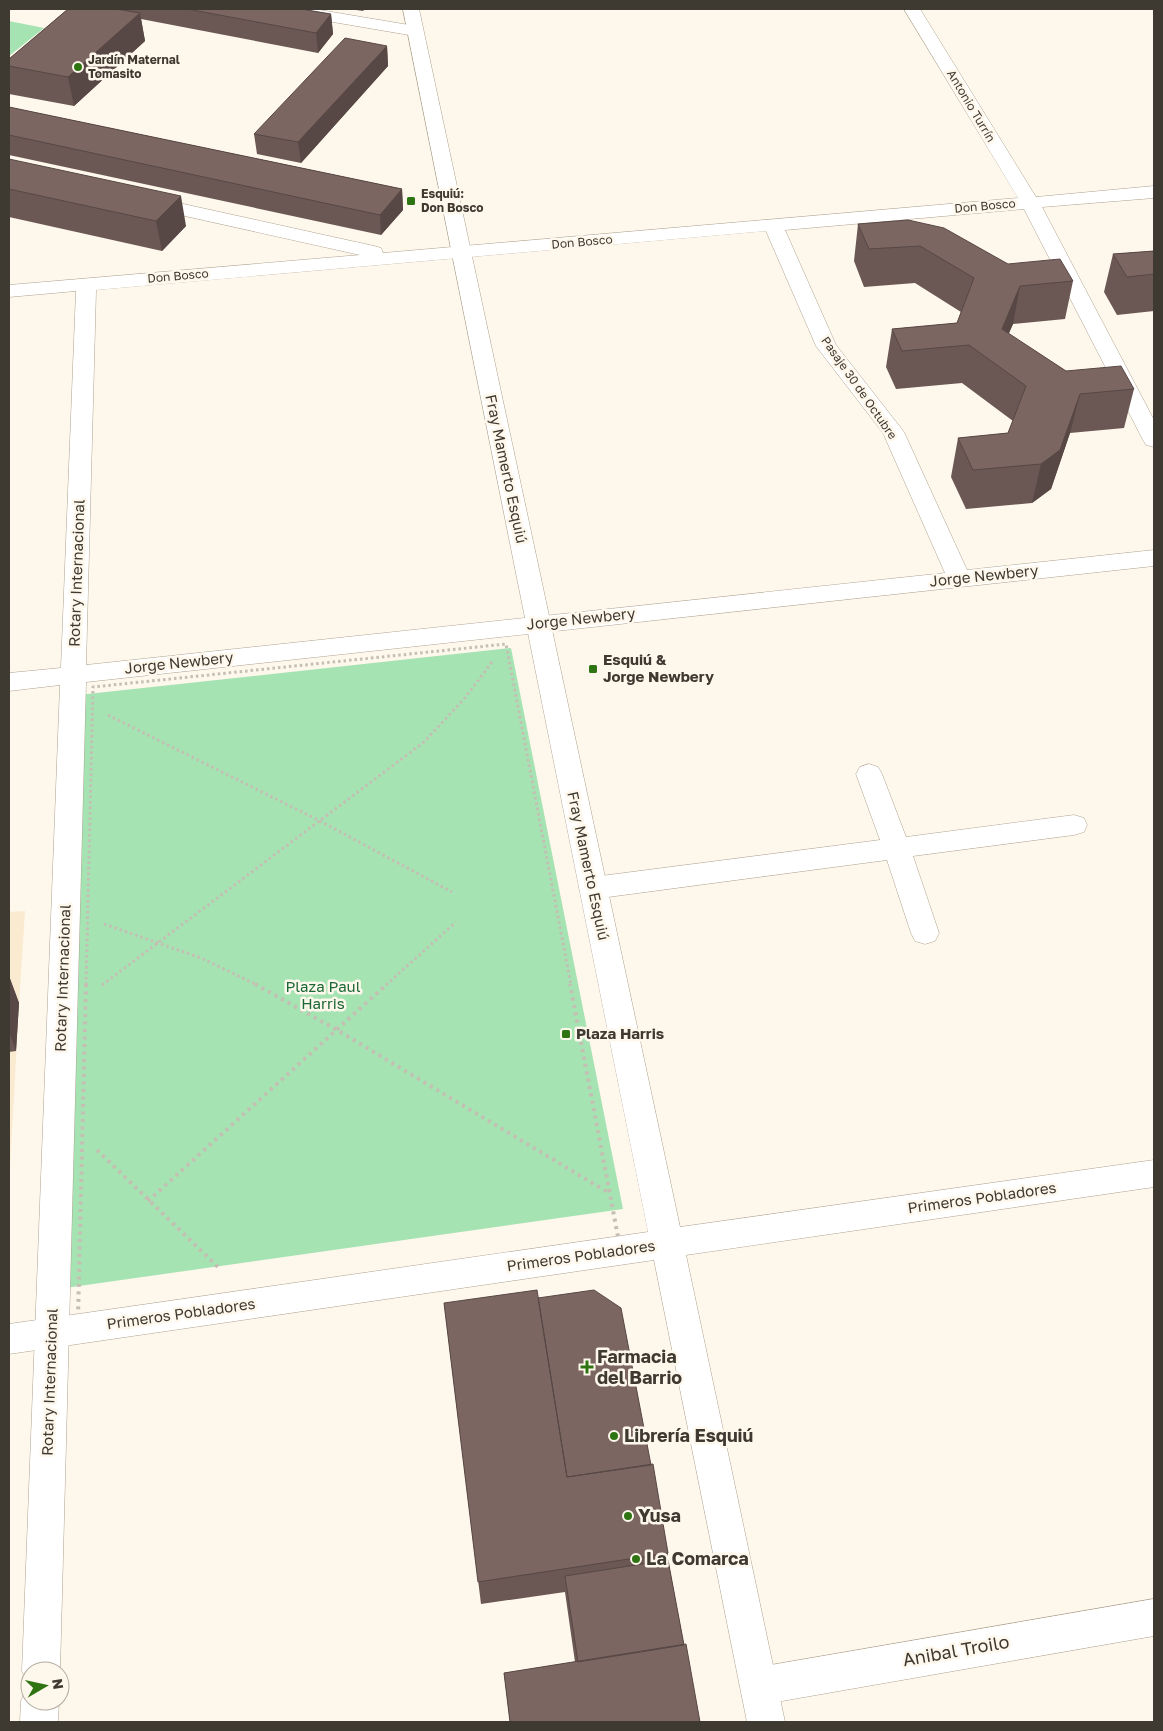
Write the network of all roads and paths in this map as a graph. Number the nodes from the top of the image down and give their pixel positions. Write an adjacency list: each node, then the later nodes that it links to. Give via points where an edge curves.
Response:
1 (286, 9): 3 (street)
2 (912, 9): 6 (street, Antonio Turrín)
3 (413, 20): 8 (street, Fray Mamerto Esquiú)
4 (1154, 192): 6 (street, Don Bosco)
5 (133, 199): 9 (street)
6 (1030, 203): 7 (street, Don Bosco); 12 (street, Antonio Turrín)
7 (773, 225): 8 (street, Don Bosco); 14 (street, Pasaje 30 de Octubre, via 826,346 893,432)
8 (461, 252): 9 (street, Don Bosco); 15 (street, Fray Mamerto Esquiú)
9 (400, 257): 10 (street, Don Bosco)
10 (86, 284): 11 (street, Don Bosco); 19 (street, Rotary Internacional)
11 (9, 291)
12 (1154, 440)
13 (1154, 558): 14 (street, Jorge Newbery)
14 (959, 578): 15 (street, Jorge Newbery)
15 (538, 624): 19 (street, Jorge Newbery); 26 (street, Fray Mamerto Esquiú)
16 (506, 644): 17 (path); 21 (path, via 93,687); 38 (path)
17 (500, 652)
18 (494, 659): 23 (path, via 464,700 424,742)
19 (73, 675): 20 (street, Jorge Newbery); 44 (street, Rotary Internacional)
20 (9, 682)
21 (93, 708): 23 (path); 28 (path)
22 (869, 774): 25 (street)
23 (320, 821): 27 (path); 31 (path)
24 (1074, 825): 25 (street)
25 (897, 849): 26 (street); 30 (street)
26 (593, 888): 40 (street, Fray Mamerto Esquiú)
27 (452, 892)
28 (88, 918): 31 (path); 32 (path)
29 (456, 922): 33 (path)
30 (925, 933)
31 (157, 942): 32 (path); 33 (path, via 225,970)
32 (86, 997): 34 (path)
33 (337, 1030): 38 (path); 39 (path)
34 (83, 1135): 35 (path); 43 (path, via 78,1317)
35 (89, 1142)
36 (96, 1148): 39 (path)
37 (1154, 1173): 40 (street, Primeros Pobladores)
38 (610, 1193): 43 (path, via 620,1242)
39 (148, 1201): 41 (path)
40 (667, 1244): 44 (street, Primeros Pobladores); 48 (street, Fray Mamerto Esquiú)
41 (225, 1274)
42 (238, 1287): 43 (path)
43 (245, 1294)
44 (52, 1333): 45 (street, Primeros Pobladores); 47 (street, Rotary Internacional)
45 (9, 1339)
46 (1154, 1617): 48 (street, Anibal Troilo)
47 (41, 1661)
48 (759, 1686): 49 (street, Fray Mamerto Esquiú)
49 (766, 1722)

